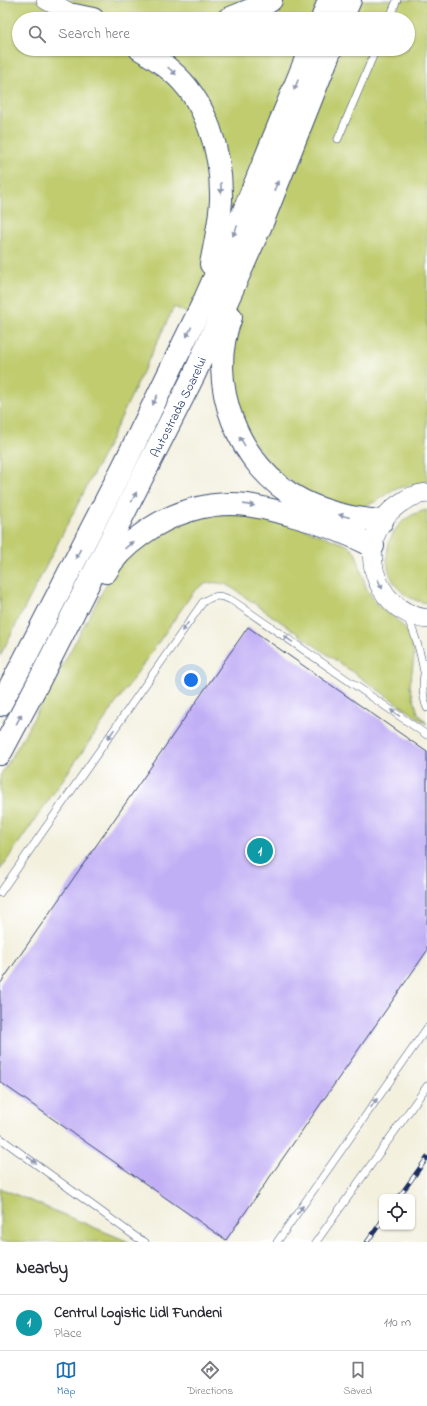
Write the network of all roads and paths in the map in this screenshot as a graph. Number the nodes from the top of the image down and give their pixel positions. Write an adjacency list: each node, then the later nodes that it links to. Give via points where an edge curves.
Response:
1 (46, 0): 6 (street)
2 (271, 0): 7 (highway)
3 (329, 0): 8 (highway)
4 (350, 0): 9 (highway)
5 (397, 0): 10 (lane)
6 (71, 12)
7 (245, 12)
8 (325, 12)
9 (345, 12)
10 (392, 12)
11 (150, 56): 17 (highway, one-way to 17, via 171,70 196,101 214,141 219,163 219,222)
12 (307, 56): 17 (highway, Autostrada Soarelui, one-way to 17)
13 (328, 56): 16 (highway, Autostrada Soarelui, one-way to 13)
14 (373, 56): 15 (lane)
15 (338, 139)
16 (262, 222): 19 (highway, one-way to 16, via 347,517 299,499 269,476 253,459 239,437 224,390 223,352 228,325 244,284); 25 (highway, Autostrada Soarelui, one-way to 16, via 194,375)
17 (205, 299): 26 (highway, Autostrada Soarelui, one-way to 26, via 123,467)
18 (427, 493): 19 (street, via 406,499)
19 (382, 521): 20 (street)
20 (373, 546): 21 (street, one-way to 21, via 373,566 378,584 389,600); 25 (highway, one-way to 20, via 61,660 110,564 128,545 151,527 178,514 202,507 245,504 332,527)
21 (404, 612): 22 (street); 24 (lane, via 417,639)
22 (427, 619)
23 (427, 662): 24 (lane)
24 (424, 672): 27 (lane, via 423,697)
25 (39, 681): 29 (highway, Autostrada Soarelui, one-way to 25)
26 (0, 705)
27 (427, 708)
28 (427, 735): 30 (lane, one-way to 30, via 226,597 218,595 209,598 203,602)
29 (0, 754)
30 (0, 893)
31 (427, 1028): 36 (lane, one-way to 31)
32 (427, 1086): 37 (lane)
33 (0, 1138): 34 (lane)
34 (3, 1142): 35 (lane, one-way to 35)
35 (145, 1242)
36 (277, 1242)
37 (316, 1242)

